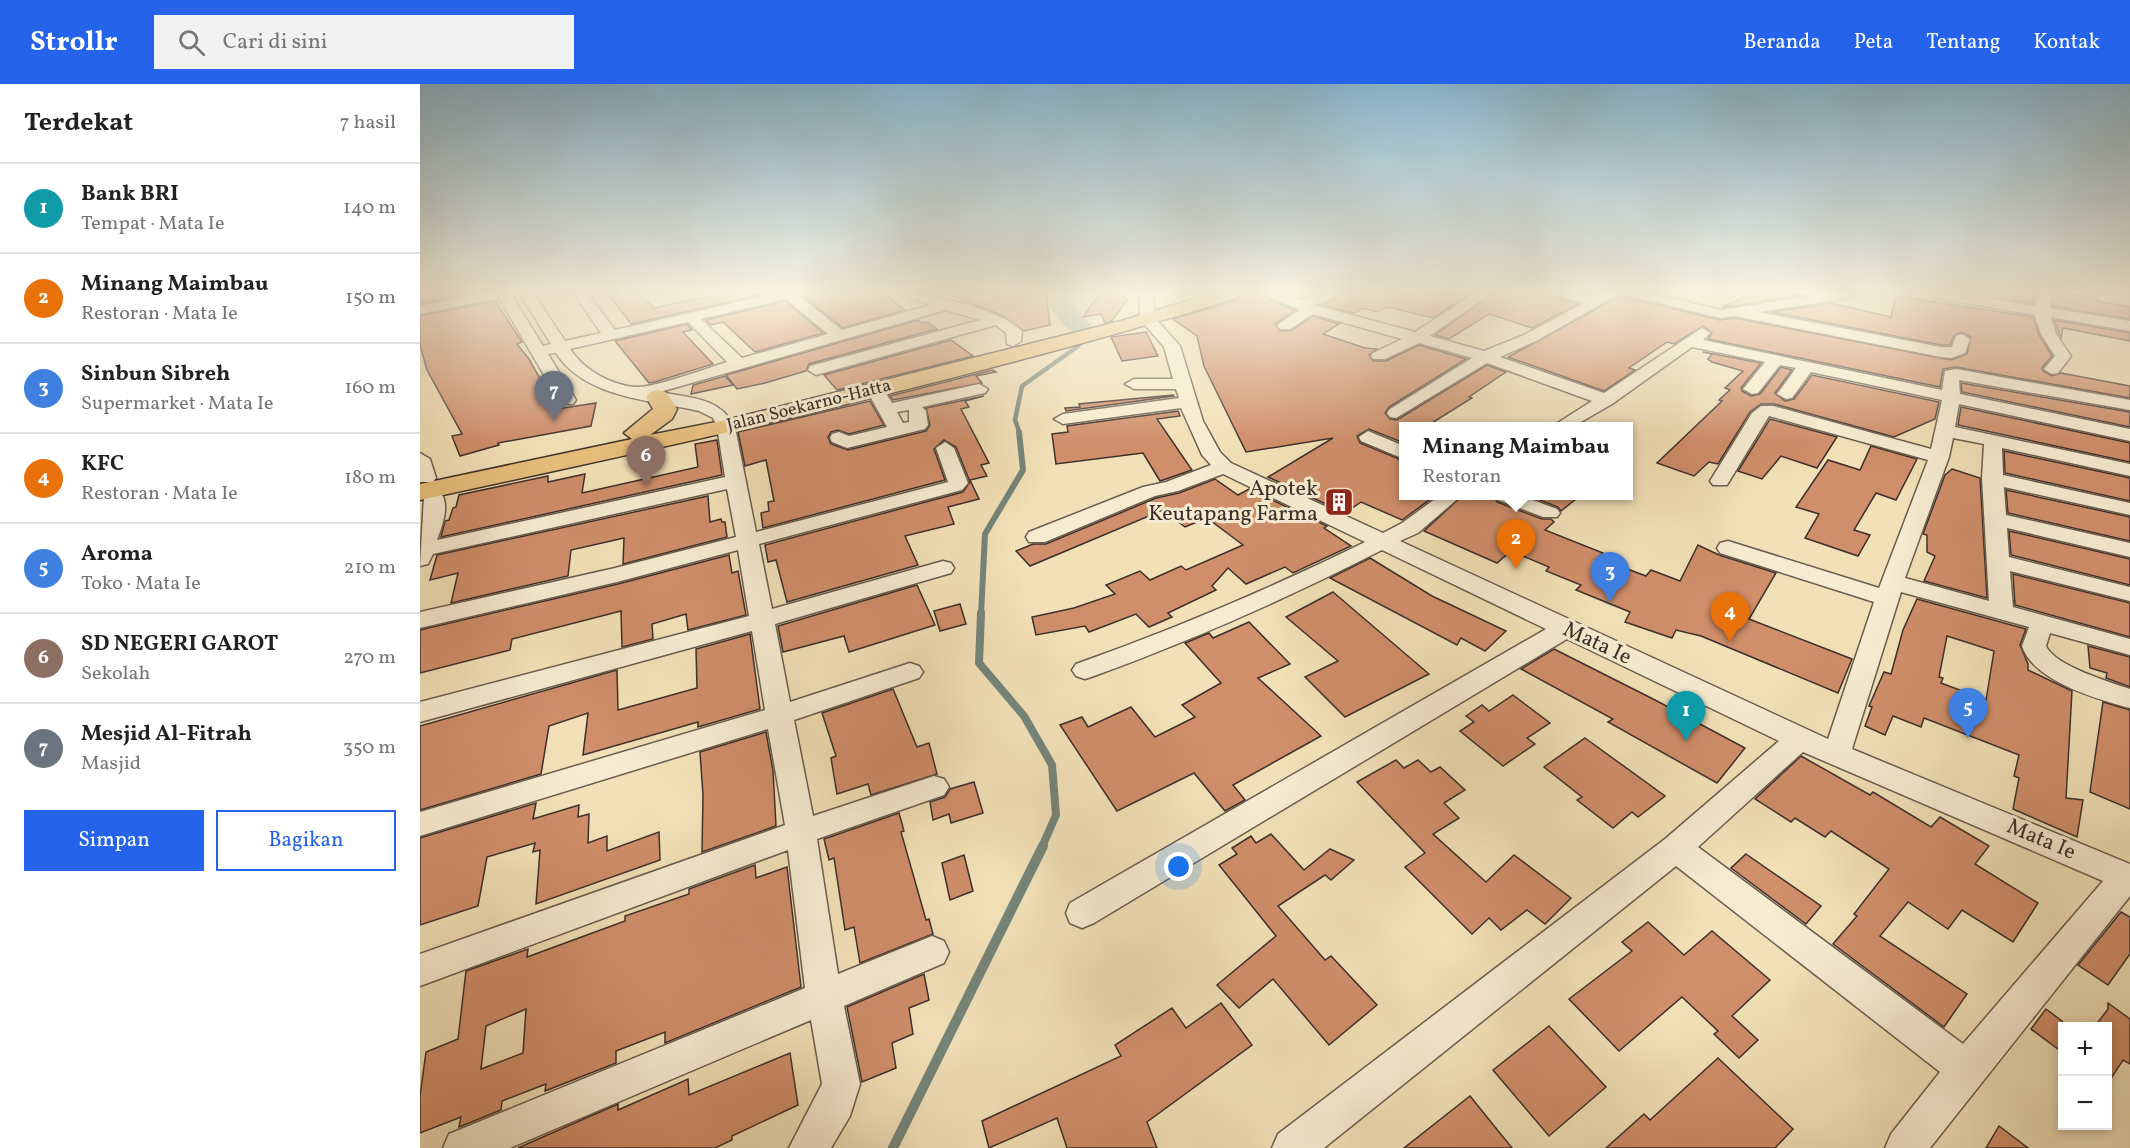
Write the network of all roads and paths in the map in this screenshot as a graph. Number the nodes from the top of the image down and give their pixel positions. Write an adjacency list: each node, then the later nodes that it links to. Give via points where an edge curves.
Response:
1 (533, 344): 20 (street)
2 (559, 344): 18 (street)
3 (575, 344): 18 (street)
4 (718, 344): 24 (street)
5 (812, 344): 19 (street)
6 (927, 344): 27 (street)
7 (1019, 344): 27 (highway, Jalan Soekarno-Hatta)
8 (1024, 344): 34 (highway, Jalan Soekarno-Hatta)
9 (1170, 344): 31 (street, Mata Ie)
10 (1403, 344): 21 (street)
11 (1442, 344): 22 (street)
12 (1517, 344): 22 (street)
13 (1689, 344): 37 (street)
14 (1699, 344): 23 (street)
15 (1895, 344): 16 (street, via 1952,353 1959,350)
16 (1961, 344)
17 (2053, 344): 26 (street, via 2063,356)
18 (561, 347): 20 (street); 33 (street, via 581,371 605,385)
19 (793, 349): 24 (street); 27 (street)
20 (538, 352): 36 (street)
21 (1379, 356)
22 (1485, 357): 37 (street); 40 (street)
23 (1776, 359): 25 (street); 30 (street)
24 (738, 364): 33 (street)
25 (1807, 365): 32 (street); 35 (street)
26 (2052, 369)
27 (824, 378): 42 (highway, Jalan Soekarno-Hatta)
28 (1134, 384): 31 (street)
29 (980, 389): 34 (street)
30 (1752, 389)
31 (1185, 393): 41 (street); 54 (street, Mata Ie, via 1194,421 1212,455)
32 (1786, 394)
33 (647, 395): 42 (street, via 697,404); 46 (highway, via 665,409)
34 (882, 399): 42 (highway, Jalan Soekarno-Hatta); 44 (street)
35 (1951, 399): 38 (street, via 1951,375 1956,374); 45 (street); 47 (street)
36 (567, 400)
37 (1606, 400): 43 (street)
38 (2130, 405)
39 (916, 411): 44 (street, via 919,425)
40 (1396, 412)
41 (1063, 419)
42 (723, 421): 46 (highway, Jalan Soekarno-Hatta); 57 (street); 59 (highway, Jalan Soekarno-Hatta)
43 (1569, 422)
44 (898, 430): 49 (street, via 847,442)
45 (1947, 431): 50 (street); 53 (street)
46 (637, 433): 59 (highway, Jalan Soekarno-Hatta)
47 (2130, 435)
48 (1368, 437): 52 (street)
49 (839, 438)
50 (1993, 442): 55 (street); 56 (street)
51 (945, 448): 66 (street, via 958,483 955,486)
52 (1399, 451)
53 (1939, 457): 58 (street, via 1767,410 1761,413); 73 (street)
54 (1224, 467): 65 (street, via 1150,491); 67 (street, Mata Ie)
55 (2130, 470)
56 (1992, 478): 62 (street); 64 (street)
57 (735, 481): 66 (street); 70 (street)
58 (1720, 481)
59 (427, 485): 70 (street, via 433,522)
60 (1445, 500): 67 (street, via 1410,528)
61 (1518, 500): 63 (street)
62 (2130, 509)
63 (1550, 513)
64 (1997, 519): 69 (street); 71 (street)
65 (1037, 537)
66 (746, 542): 76 (street); 77 (street)
67 (1383, 543): 79 (street, Mata Ie); 81 (street, via 1179,636)
68 (1728, 548): 73 (street)
69 (2130, 550)
70 (422, 555)
71 (1999, 561): 74 (street); 75 (street)
72 (944, 568): 77 (street)
73 (1890, 590): 75 (street); 87 (street)
74 (2130, 594)
75 (2001, 612): 78 (street)
76 (420, 620)
77 (760, 621): 84 (street); 85 (street)
78 (2043, 624): 80 (street); 83 (street, via 2034,646 2045,661 2066,674)
79 (1565, 629): 86 (street, Mata Ie); 93 (street)
80 (2130, 647)
81 (1085, 670)
82 (910, 672): 85 (street)
83 (2130, 699)
84 (420, 712)
85 (777, 716): 89 (street); 90 (street)
86 (1800, 739): 87 (street, Mata Ie); 91 (street)
87 (1837, 753): 92 (street, Mata Ie)
88 (934, 787): 90 (street)
89 (420, 824)
90 (801, 832): 95 (street); 96 (street)
91 (1676, 848): 97 (street); 100 (street)
92 (2128, 877): 97 (street)
93 (1082, 913)
94 (932, 952): 96 (street)
95 (420, 970)
96 (824, 995): 98 (street); 99 (street, via 841,1084 836,1102)
97 (1966, 1069): 101 (street)
98 (463, 1148)
99 (809, 1148)
100 (1292, 1148)
101 (1905, 1148)

